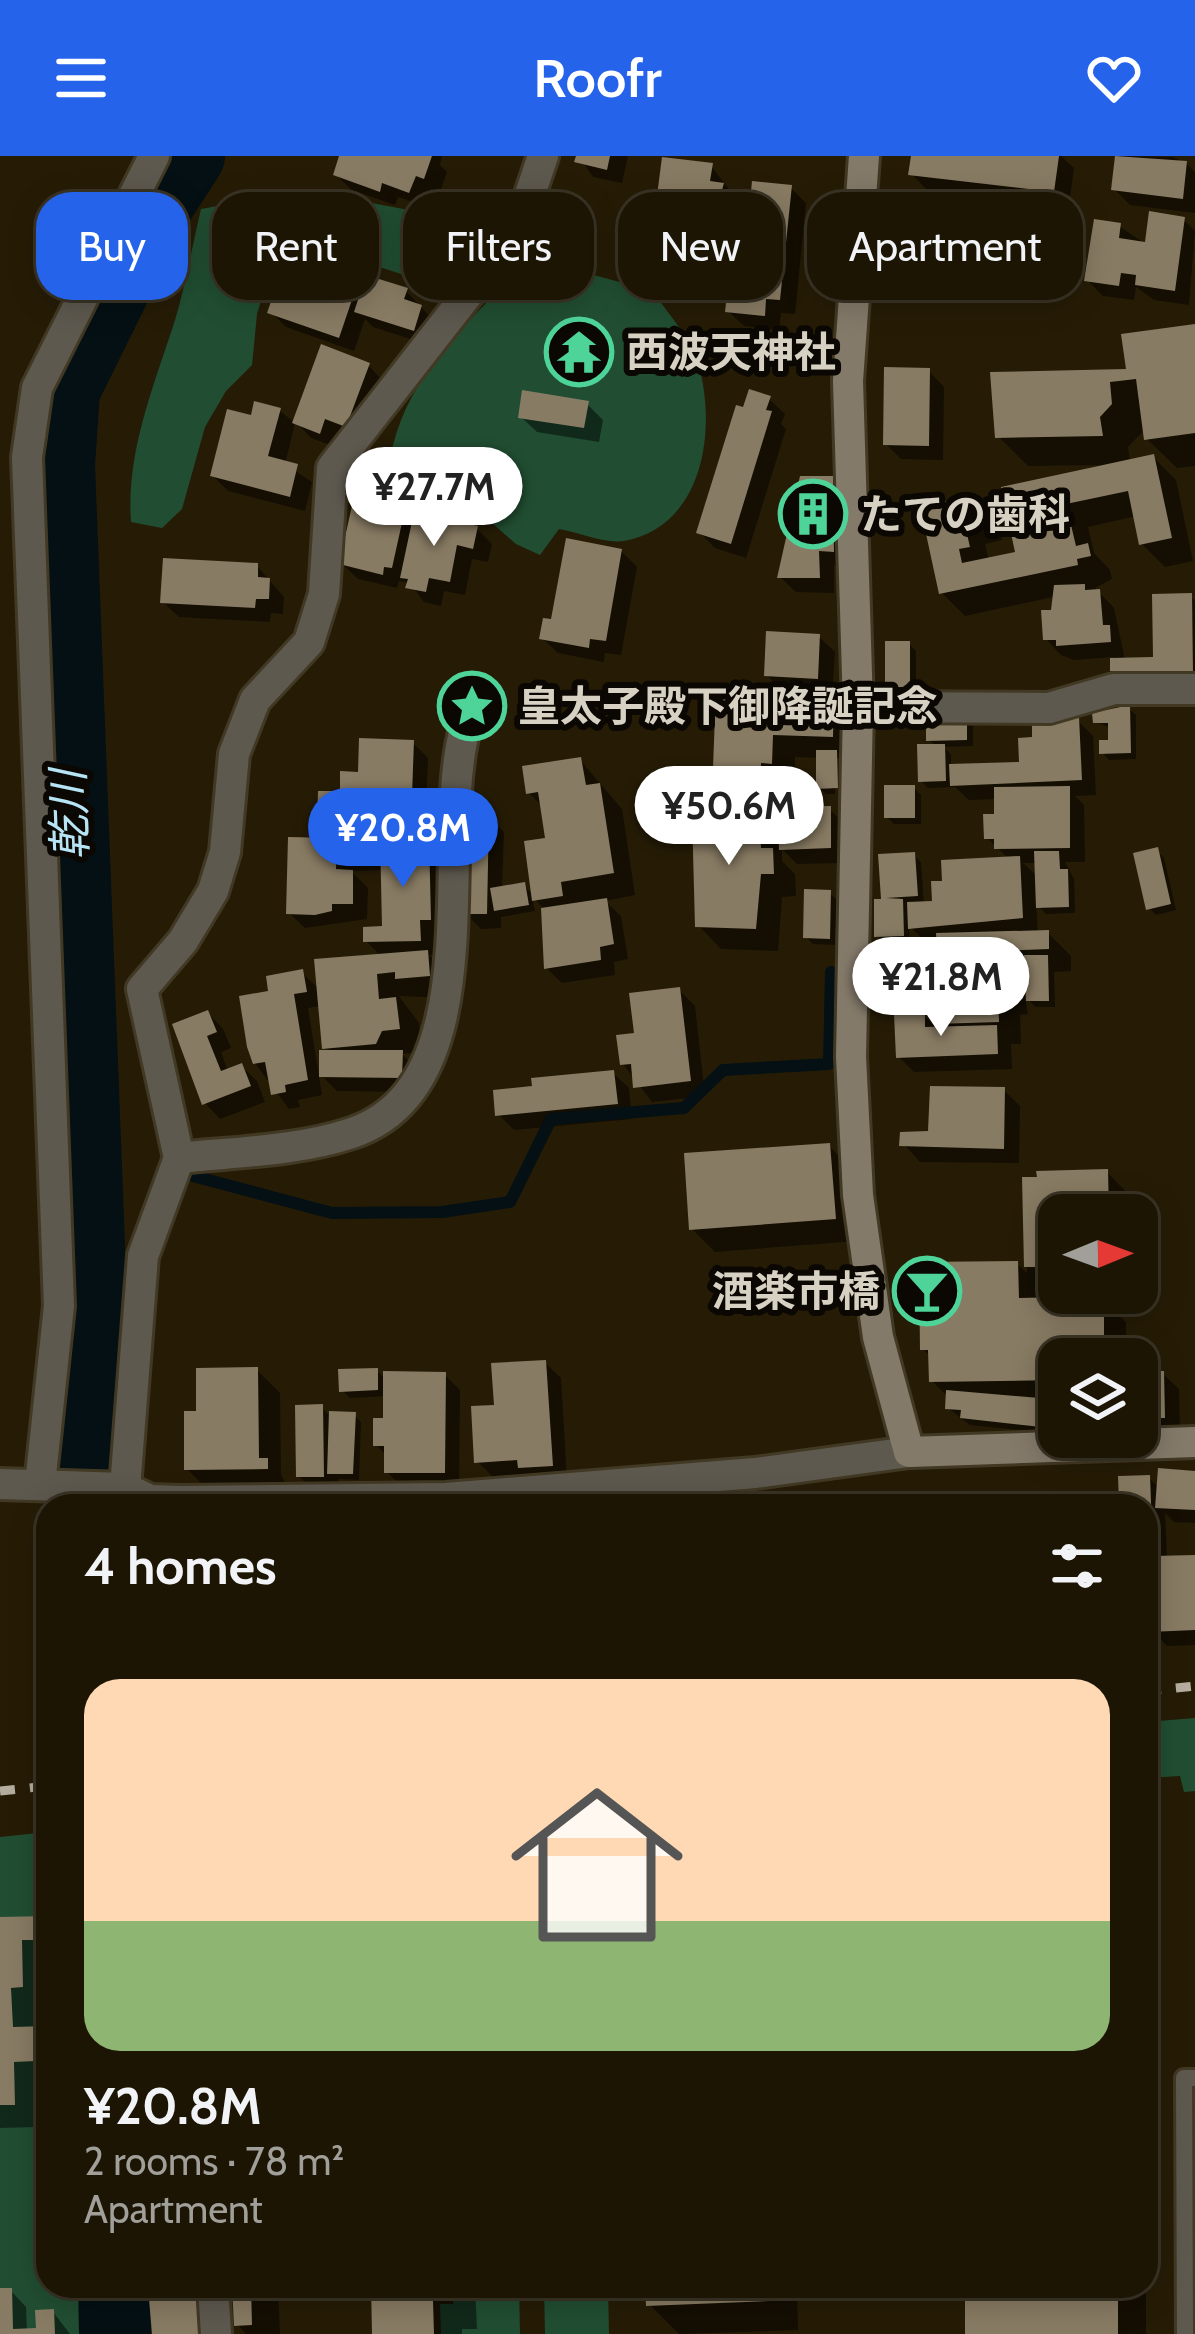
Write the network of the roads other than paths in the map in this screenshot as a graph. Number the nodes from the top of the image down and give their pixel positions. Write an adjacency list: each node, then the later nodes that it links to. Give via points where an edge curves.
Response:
1 (154, 156): 11 (street, via 37,388 27,457 59,1306)
2 (543, 156): 7 (street, via 518,230 332,468 324,594 309,642 255,700 234,754 213,891 142,988)
3 (864, 156): 5 (street, via 848,382)
4 (1195, 689): 5 (street, via 1114,688 1049,708)
5 (858, 707): 9 (street, via 851,1057 858,1195 878,1337)
6 (465, 729): 7 (street, via 454,788 454,935 430,1054 416,1083 383,1118 352,1133)
7 (178, 1158): 12 (street, via 143,1256)
8 (1195, 1442): 9 (street)
9 (909, 1452): 14 (street)
10 (0, 1484): 11 (street)
11 (40, 1485): 12 (street)
12 (125, 1488): 13 (street)
13 (138, 1494)
14 (495, 1494)
15 (1195, 2078): 18 (lane, via 1184,2078)
16 (214, 2298): 17 (street)
17 (216, 2334)
18 (1184, 2334)

